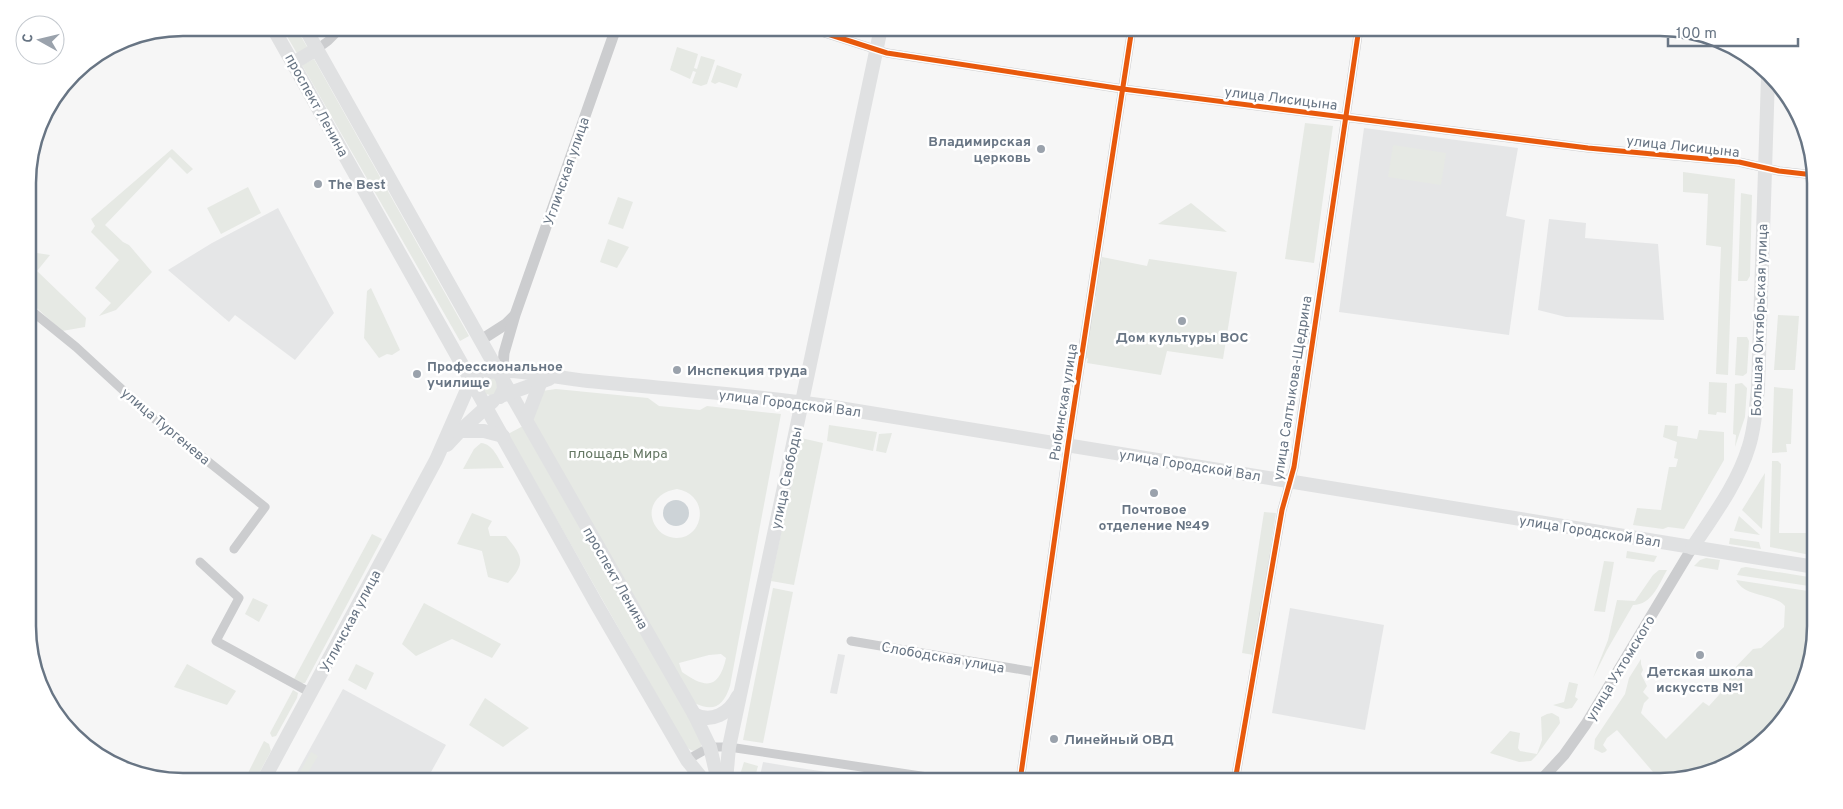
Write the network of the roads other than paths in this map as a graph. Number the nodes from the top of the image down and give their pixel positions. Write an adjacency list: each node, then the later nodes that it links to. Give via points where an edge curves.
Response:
1 (1131, 36): 13 (street, Рыбинская улица)
2 (1358, 36): 14 (street, улица Салтыкова-Щедрина)
3 (278, 37): 11 (main road, проспект Ленина)
4 (310, 37): 9 (main road, проспект Ленина)
5 (332, 37): 9 (street)
6 (613, 37): 17 (street, Угличская улица)
7 (834, 37): 10 (street, улица Лисицына)
8 (879, 37): 10 (main road, улица Свободы)
9 (317, 49): 11 (main road); 19 (main road, проспект Ленина)
10 (876, 50): 13 (street, улица Лисицына); 22 (main road, улица Свободы)
11 (293, 63): 21 (main road, проспект Ленина)
12 (1768, 84): 15 (main road, Большая Октябрьская улица)
13 (1123, 90): 14 (street, улица Лисицына); 26 (street, Рыбинская улица)
14 (1345, 118): 15 (street, улица Лисицына, via 1588,148 1739,162); 28 (street, улица Салтыкова-Щедрина, via 1294,467)
15 (1765, 168): 16 (street, улица Лисицына); 29 (main road, Большая Октябрьская улица, via 1758,388 1753,432 1738,472)
16 (1806, 174)
17 (515, 315): 19 (street); 21 (street, Угличская улица)
18 (36, 316): 30 (street, улица Тургенева, via 76,347 151,416 265,507)
19 (481, 340): 21 (main road, проспект Ленина)
20 (536, 378): 21 (main road, улица Городской Вал); 21 (main road, улица Городской Вал); 22 (main road, улица Городской Вал); 23 (main road)
21 (493, 383): 23 (main road, проспект Ленина); 24 (main road, Угличская улица); 25 (main road, проспект Ленина); 27 (main road, Угличская улица)
22 (802, 402): 26 (main road, улица Городской Вал); 35 (main road, улица Свободы)
23 (526, 420): 37 (main road, проспект Ленина)
24 (460, 431): 25 (main road, via 484,431); 27 (main road, Угличская улица)
25 (503, 436): 40 (main road, проспект Ленина)
26 (1068, 445): 28 (main road, улица Городской Вал); 34 (street, Рыбинская улица)
27 (436, 460): 36 (main road, Угличская улица)
28 (1289, 482): 29 (main road, улица Городской Вал); 42 (street, улица Салтыкова-Щедрина)
29 (1692, 548): 32 (main road, улица Городской Вал); 43 (street, улица Ухтомского, via 1586,724)
30 (234, 549)
31 (200, 562): 36 (street, via 239,598 216,641)
32 (1807, 565)
33 (851, 641): 34 (street, Слободская улица)
34 (1035, 672): 41 (street, Рыбинская улица)
35 (743, 686): 37 (main road, via 730,709 722,714 710,718); 39 (main road, улица Свободы)
36 (311, 693): 44 (main road, Угличская улица)
37 (694, 714): 38 (main road, проспект Ленина)
38 (710, 747): 39 (street); 40 (street); 46 (main road, проспект Ленина)
39 (729, 747): 47 (main road, улица Свободы); 48 (street)
40 (687, 760): 45 (main road, проспект Ленина)
41 (1021, 772)
42 (1237, 772)
43 (1548, 772)
44 (268, 773)
45 (697, 773)
46 (716, 773)
47 (727, 773)
48 (898, 773)

